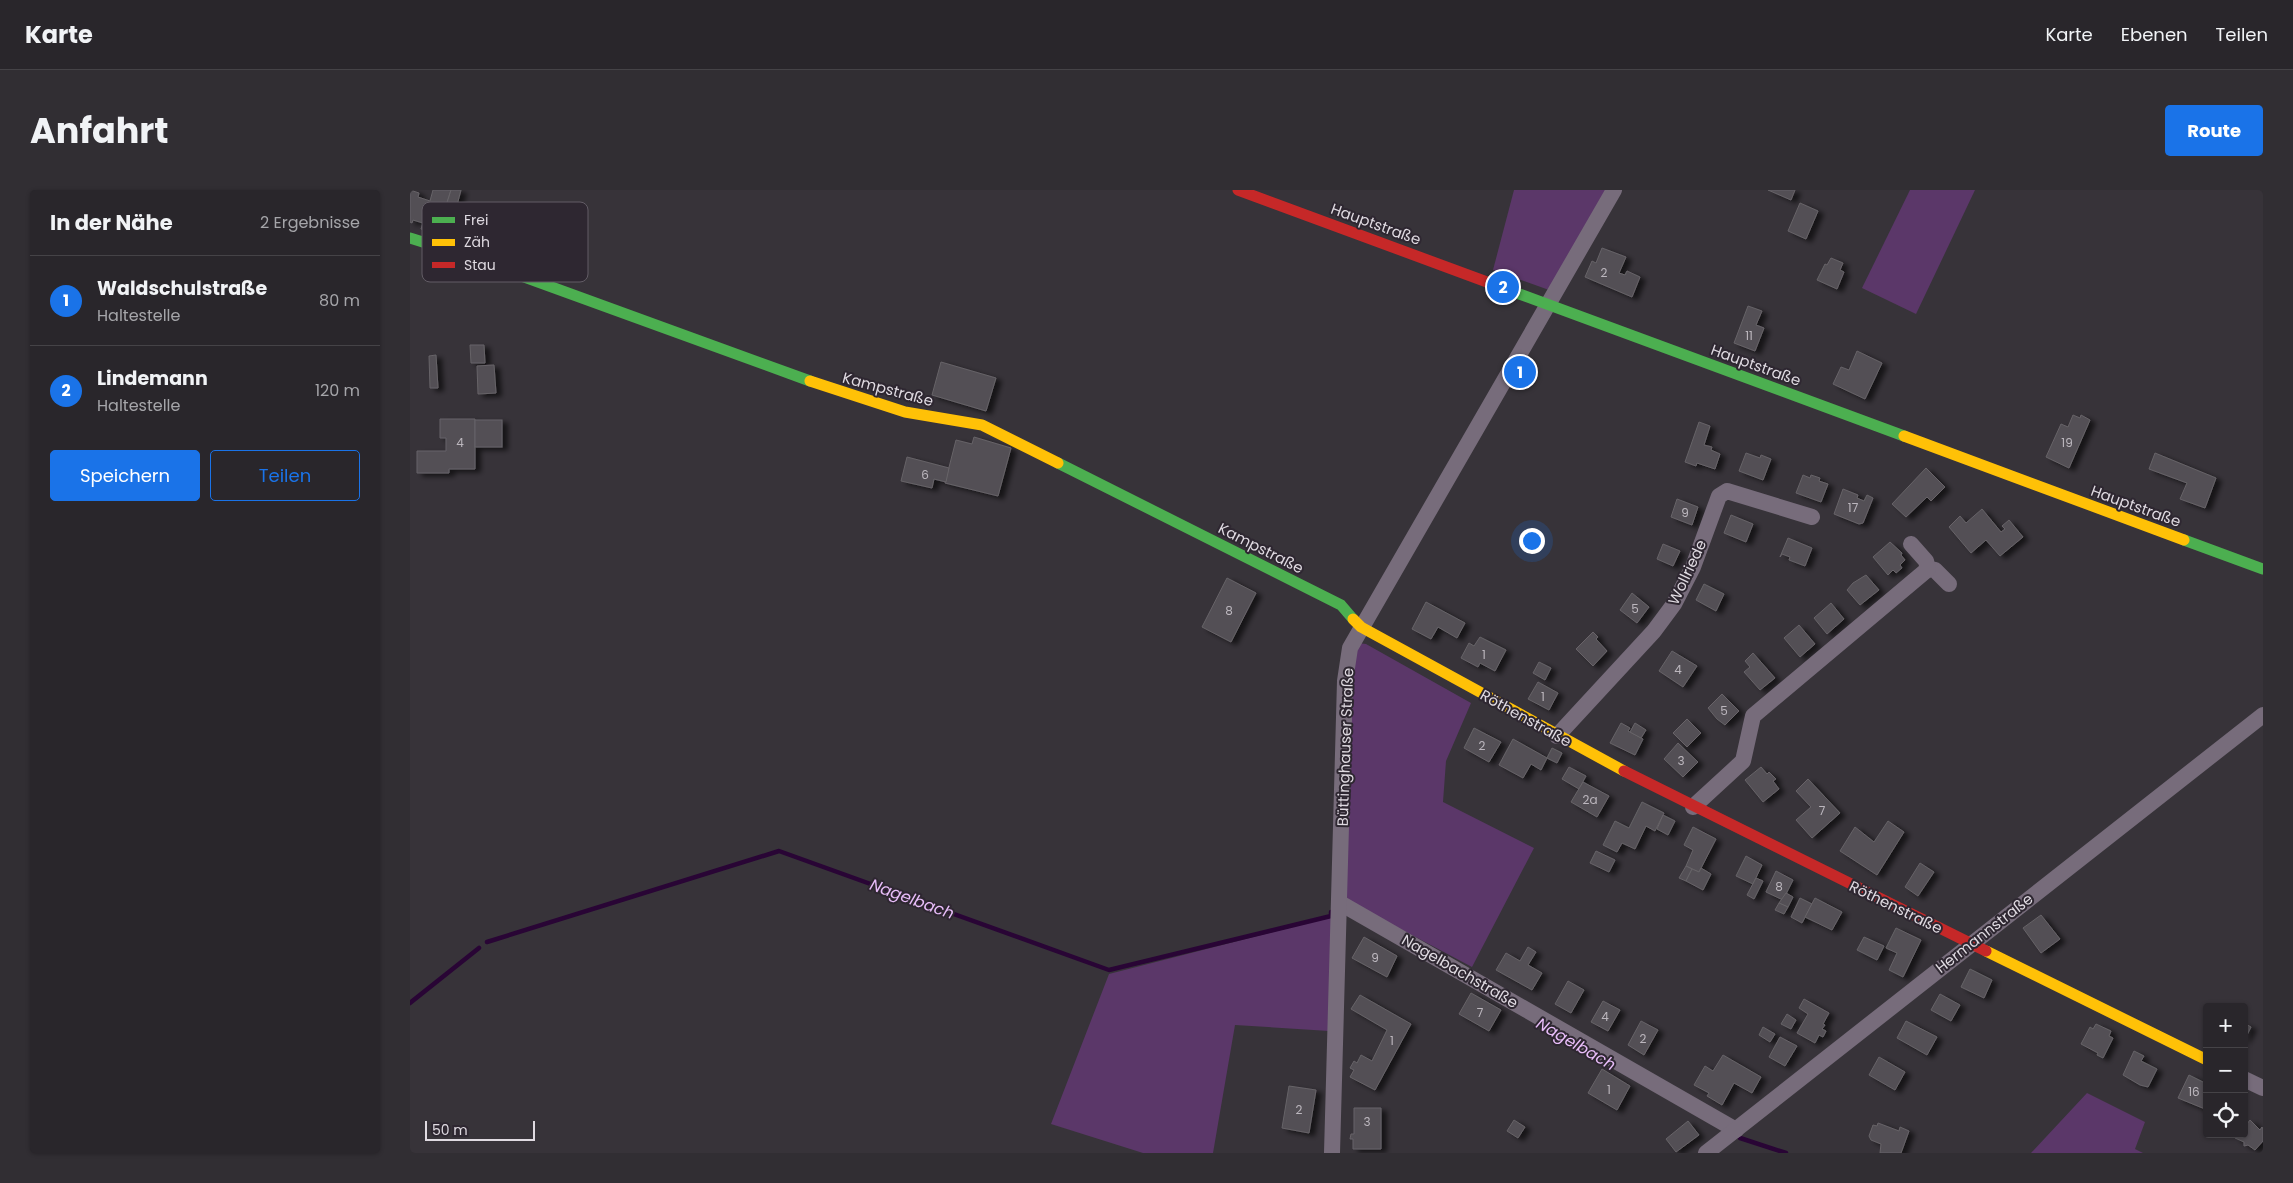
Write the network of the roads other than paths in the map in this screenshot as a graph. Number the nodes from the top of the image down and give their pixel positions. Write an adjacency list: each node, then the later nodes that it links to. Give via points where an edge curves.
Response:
1 (1238, 190): 6 (street, Hauptstraße)
2 (1614, 190): 6 (street, Büttinghauser Straße)
3 (410, 238): 4 (street, Kampstraße)
4 (422, 242)
5 (538, 282): 12 (street, Kampstraße, via 826,387 905,412 982,425 1341,605)
6 (1547, 303): 10 (street, Hauptstraße); 12 (street, Büttinghauser Straße)
7 (1812, 516): 14 (street, Wollriede, via 1727,491 1719,496 1693,568 1674,604 1654,631)
8 (1911, 544): 9 (street, via 1926,561)
9 (1928, 569): 11 (street, via 1935,570); 15 (street, via 1753,716 1744,761)
10 (2263, 569)
11 (1949, 584)
12 (1361, 627): 14 (street, Röthenstraße); 16 (street, Büttinghauser Straße, via 1350,648 1345,682)
13 (2263, 714): 17 (street, Hermannstraße)
14 (1557, 736): 15 (street, Röthenstraße)
15 (1693, 807): 17 (street, Röthenstraße)
16 (1340, 903): 21 (street, Nagelbachstraße); 22 (street, Büttinghauser Straße)
17 (1969, 944): 18 (street, Röthenstraße); 21 (street, Hermannstraße)
18 (2203, 1058)
19 (2248, 1080): 20 (street)
20 (2263, 1088)
21 (1736, 1130): 23 (street, Hermannstraße)
22 (1332, 1153)
23 (1706, 1153)

